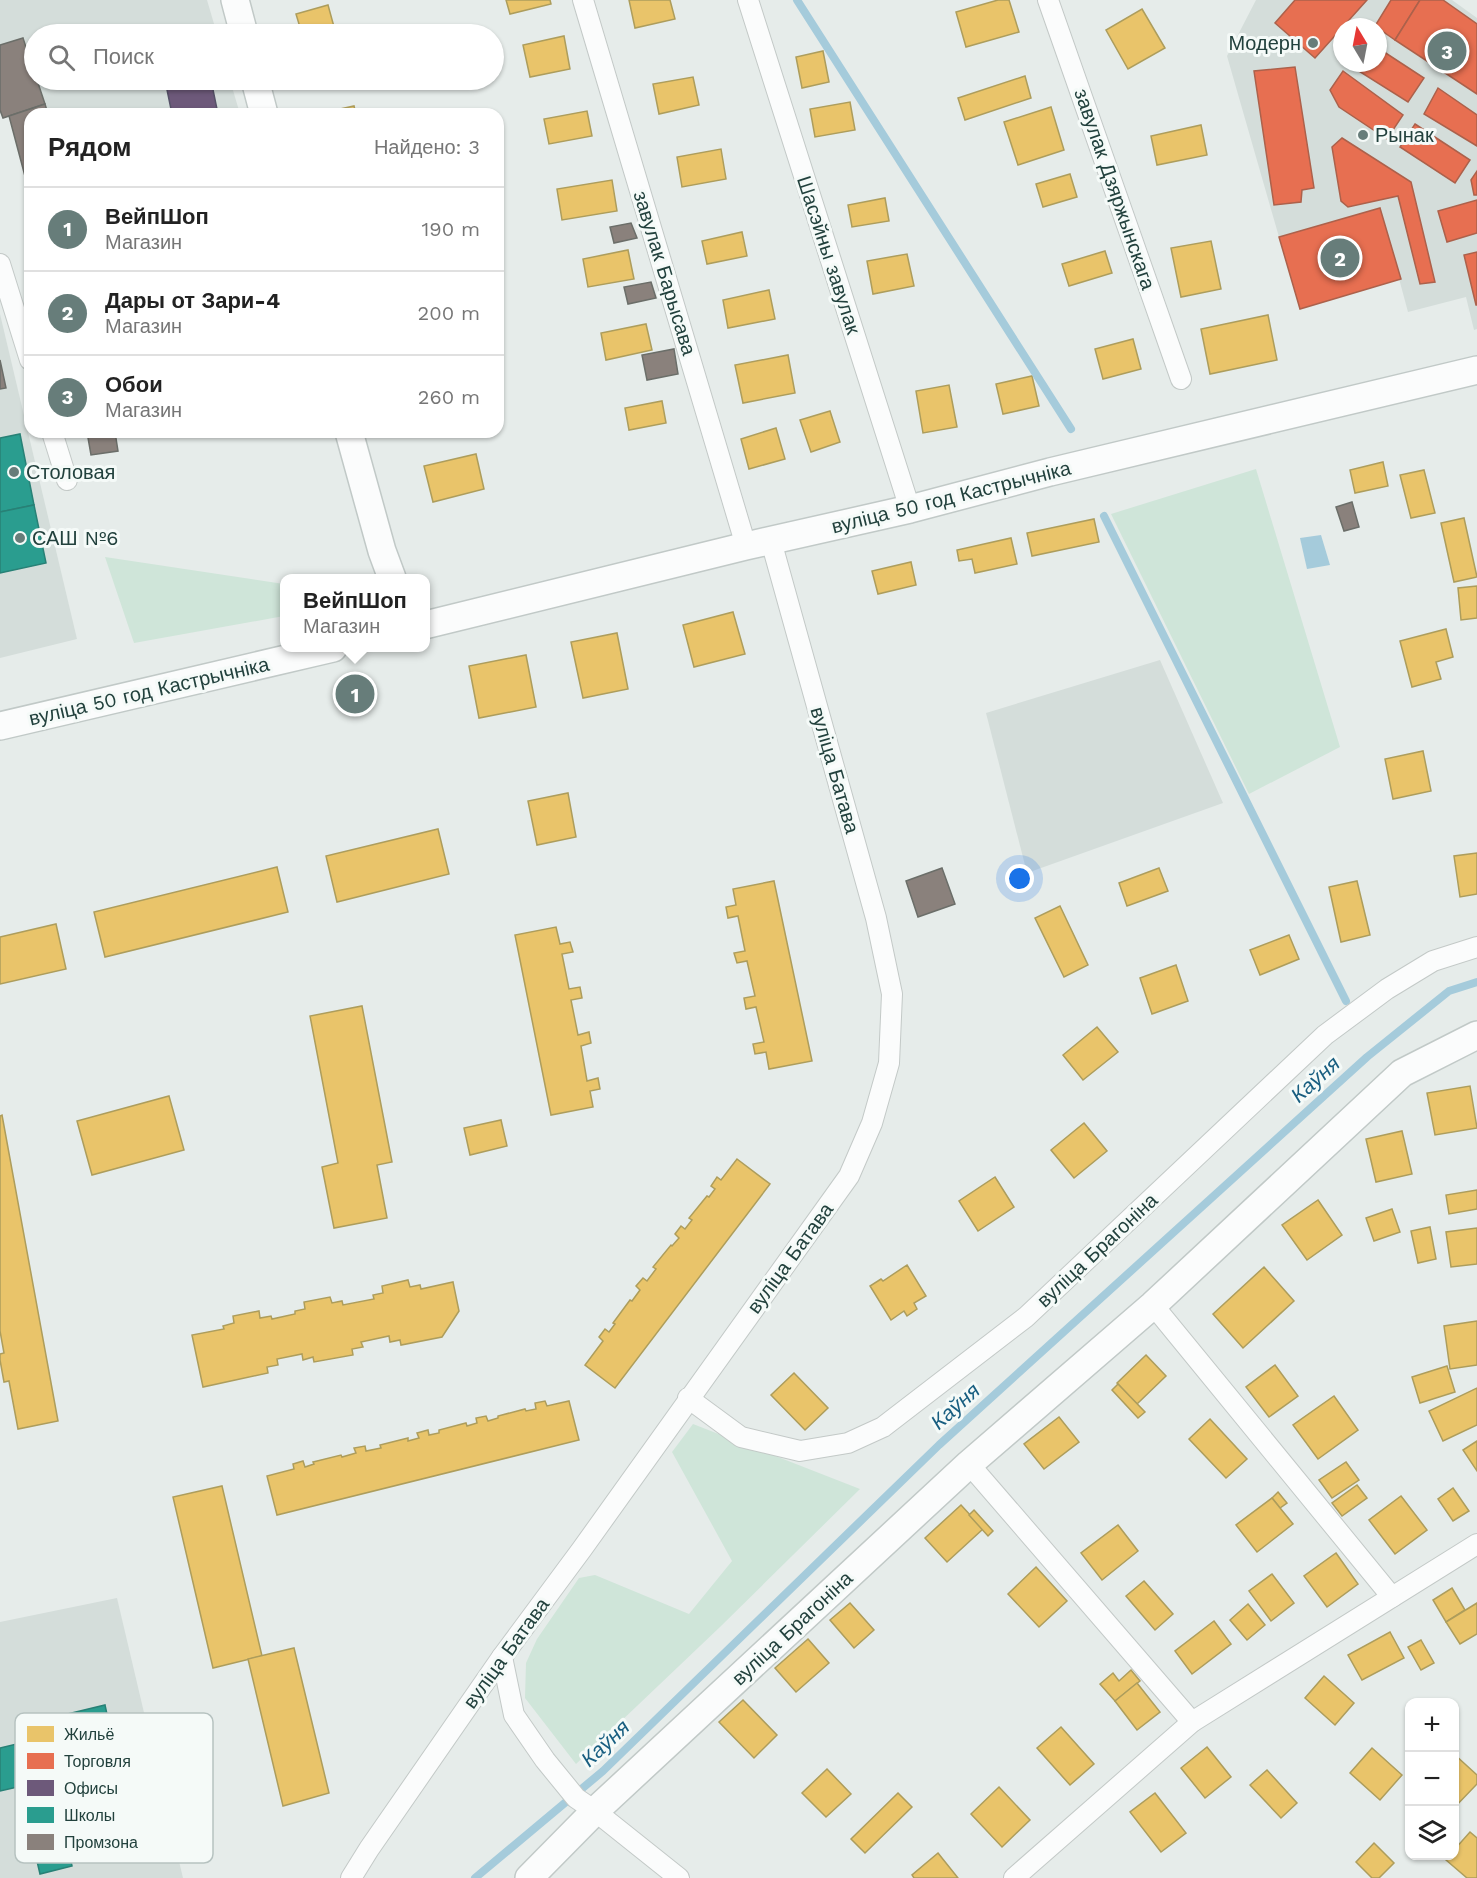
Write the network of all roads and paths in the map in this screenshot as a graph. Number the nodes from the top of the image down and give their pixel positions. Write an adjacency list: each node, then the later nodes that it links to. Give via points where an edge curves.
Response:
1 (235, 0): 5 (street)
2 (584, 0): 16 (street, завулак Барысава)
3 (748, 0): 15 (street, Шасэйны завулак)
4 (1048, 0): 11 (street, завулак Дзяржынскага)
5 (241, 24)
6 (258, 90): 7 (street)
7 (262, 108)
8 (0, 264): 9 (street)
9 (24, 341)
10 (1477, 370): 15 (street, вуліца 50 год Кастрычніка)
11 (1181, 378)
12 (54, 438): 14 (street)
13 (351, 438): 17 (street)
14 (68, 480)
15 (910, 509): 16 (street, вуліца 50 год Кастрычніка)
16 (759, 544): 18 (street, вуліца 50 год Кастрычніка); 24 (street, вуліца Батава, via 876,918 892,994 889,1063 872,1123 849,1176)
17 (390, 574)
18 (430, 624)
19 (316, 652): 20 (street, вуліца 50 год Кастрычніка)
20 (0, 726)
21 (1477, 947): 24 (street, вуліца Брагоніна, via 1424,966 1387,988 1325,1035 1026,1317 883,1427 848,1443 800,1451 741,1437)
22 (1477, 1035): 23 (street, вуліца Брагоніна, via 1402,1073)
23 (1153, 1305): 25 (street, вуліца Брагоніна); 27 (street)
24 (688, 1398): 28 (street, вуліца Батава)
25 (969, 1464): 29 (street); 30 (street, вуліца Брагоніна)
26 (1477, 1544): 27 (street)
27 (1392, 1598): 29 (street)
28 (502, 1657): 30 (street, via 514,1715 545,1760); 31 (street, вуліца Батава)
29 (1192, 1722): 34 (street)
30 (586, 1804): 32 (street, вуліца Брагоніна); 33 (street)
31 (351, 1878)
32 (529, 1878)
33 (679, 1878)
34 (1014, 1878)

